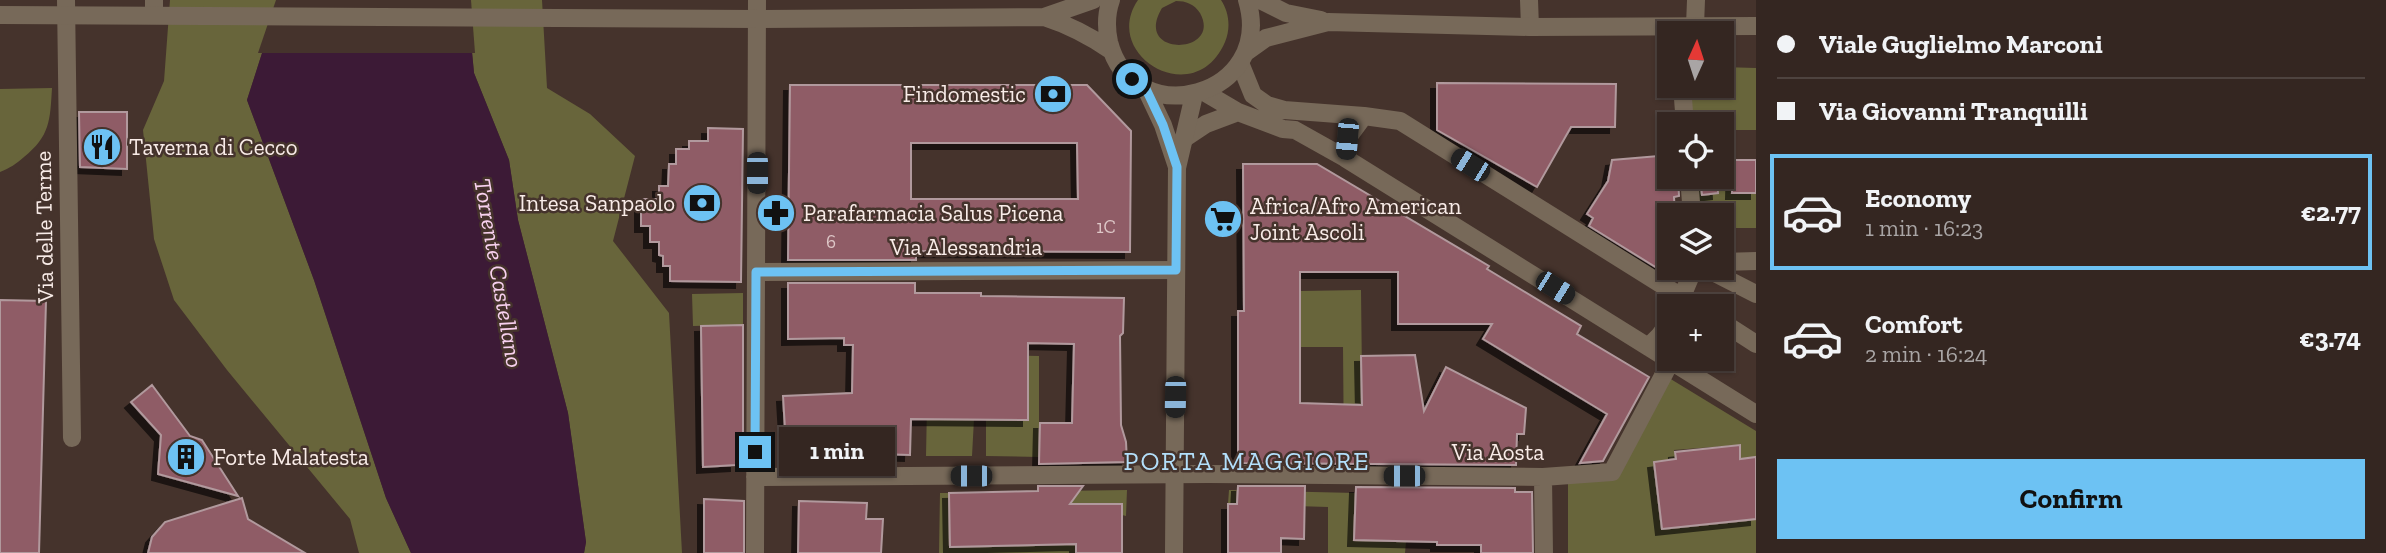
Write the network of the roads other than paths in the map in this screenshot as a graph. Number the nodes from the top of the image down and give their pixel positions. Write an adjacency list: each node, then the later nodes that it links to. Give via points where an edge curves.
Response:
1 (757, 0): 12 (street)
2 (1093, 0): 11 (street)
3 (1111, 0): 19 (street, via 1106,31)
4 (1247, 0): 20 (street, via 1251,34)
5 (1260, 0): 14 (street, via 1286,13)
6 (1529, 0): 16 (street)
7 (1696, 0): 13 (street)
8 (66, 8): 9 (street); 10 (street); 43 (street, Via delle Terme)
9 (154, 8): 12 (street, via 178,16)
10 (0, 15)
11 (1044, 17): 12 (street); 19 (street, via 1078,30)
12 (758, 19): 31 (street)
13 (1687, 21)
14 (1328, 22): 16 (street); 20 (street, via 1266,38)
15 (1756, 26): 17 (street)
16 (1530, 27): 18 (street)
17 (1734, 27)
18 (1657, 29)
19 (1112, 51): 21 (street, via 1120,66)
20 (1243, 58): 22 (street, via 1225,80); 24 (street, via 1253,96 1267,105)
21 (1146, 89): 22 (street, via 1178,96); 27 (street)
22 (1199, 93): 23 (street); 25 (street)
23 (1238, 112): 25 (street); 26 (street, via 1295,130)
24 (1364, 116): 26 (street, via 1347,139); 33 (street, via 1400,121)
25 (1185, 138): 27 (street)
26 (1345, 158): 38 (street)
27 (1177, 167): 30 (street)
28 (1756, 261): 29 (street)
29 (1734, 262)
30 (1176, 270): 31 (street, Via Alessandria); 44 (street)
31 (756, 272): 45 (street)
32 (1729, 280): 34 (street)
33 (1671, 294)
34 (1756, 294)
35 (1734, 330): 37 (street)
36 (1657, 338): 38 (street)
37 (1756, 344)
38 (1648, 346): 39 (street)
39 (1657, 351)
40 (1665, 371): 46 (street, Via Aosta, via 1612,472)
41 (1688, 371): 42 (street)
42 (1756, 414)
43 (72, 438)
44 (1174, 474): 45 (street, Via Aosta); 46 (street, Via Aosta); 48 (street)
45 (755, 477): 47 (street)
46 (1543, 477): 49 (street)
47 (755, 553)
48 (1174, 553)
49 (1544, 553)

